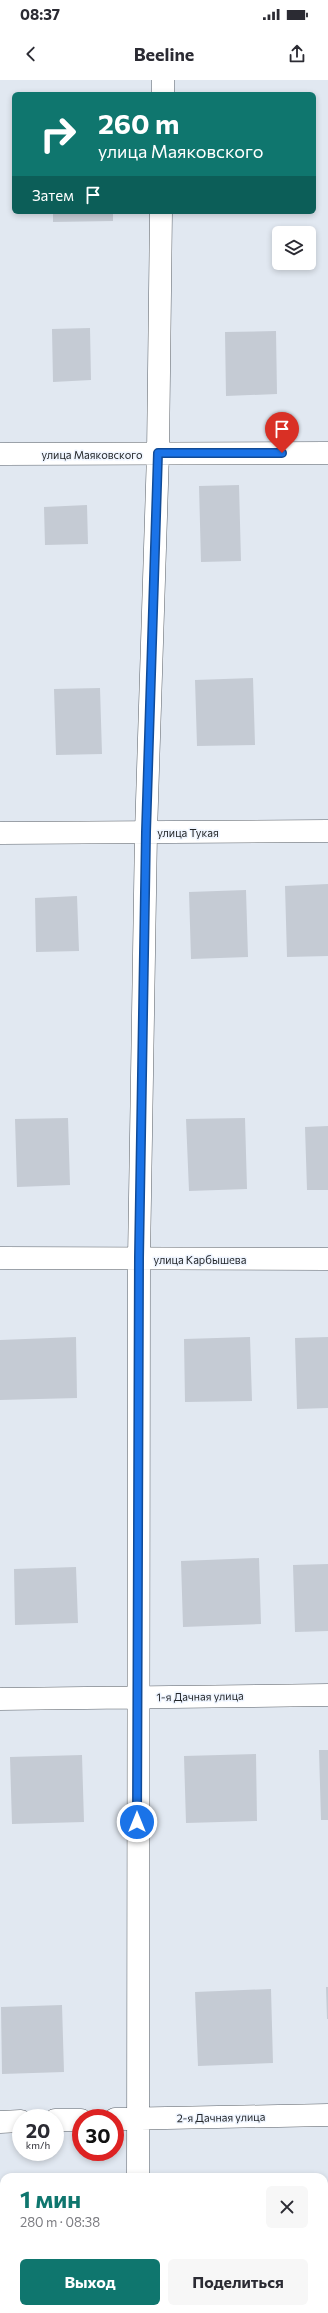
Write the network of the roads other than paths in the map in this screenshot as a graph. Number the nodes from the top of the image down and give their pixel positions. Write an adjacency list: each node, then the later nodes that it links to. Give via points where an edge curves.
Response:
1 (163, 80): 2 (street)
2 (162, 92)
3 (161, 214): 4 (street)
4 (158, 453): 5 (street, улица Маяковского); 6 (street, улица Маяковского); 8 (street)
5 (328, 453)
6 (0, 454)
7 (328, 831): 8 (street, улица Тукая)
8 (146, 832): 9 (street, улица Тукая); 11 (street)
9 (0, 833)
10 (0, 1258): 11 (street, улица Карбышева)
11 (139, 1258): 12 (street, улица Карбышева); 14 (street)
12 (328, 1260)
13 (328, 1695): 14 (street, 1-я Дачная улица)
14 (137, 1697): 15 (street, 1-я Дачная улица); 17 (street)
15 (0, 1698)
16 (328, 2114): 17 (street, 2-я Дачная улица)
17 (137, 2118): 18 (street, 2-я Дачная улица); 21 (street)
18 (124, 2119)
19 (12, 2121): 20 (street)
20 (0, 2122)
21 (138, 2173)

